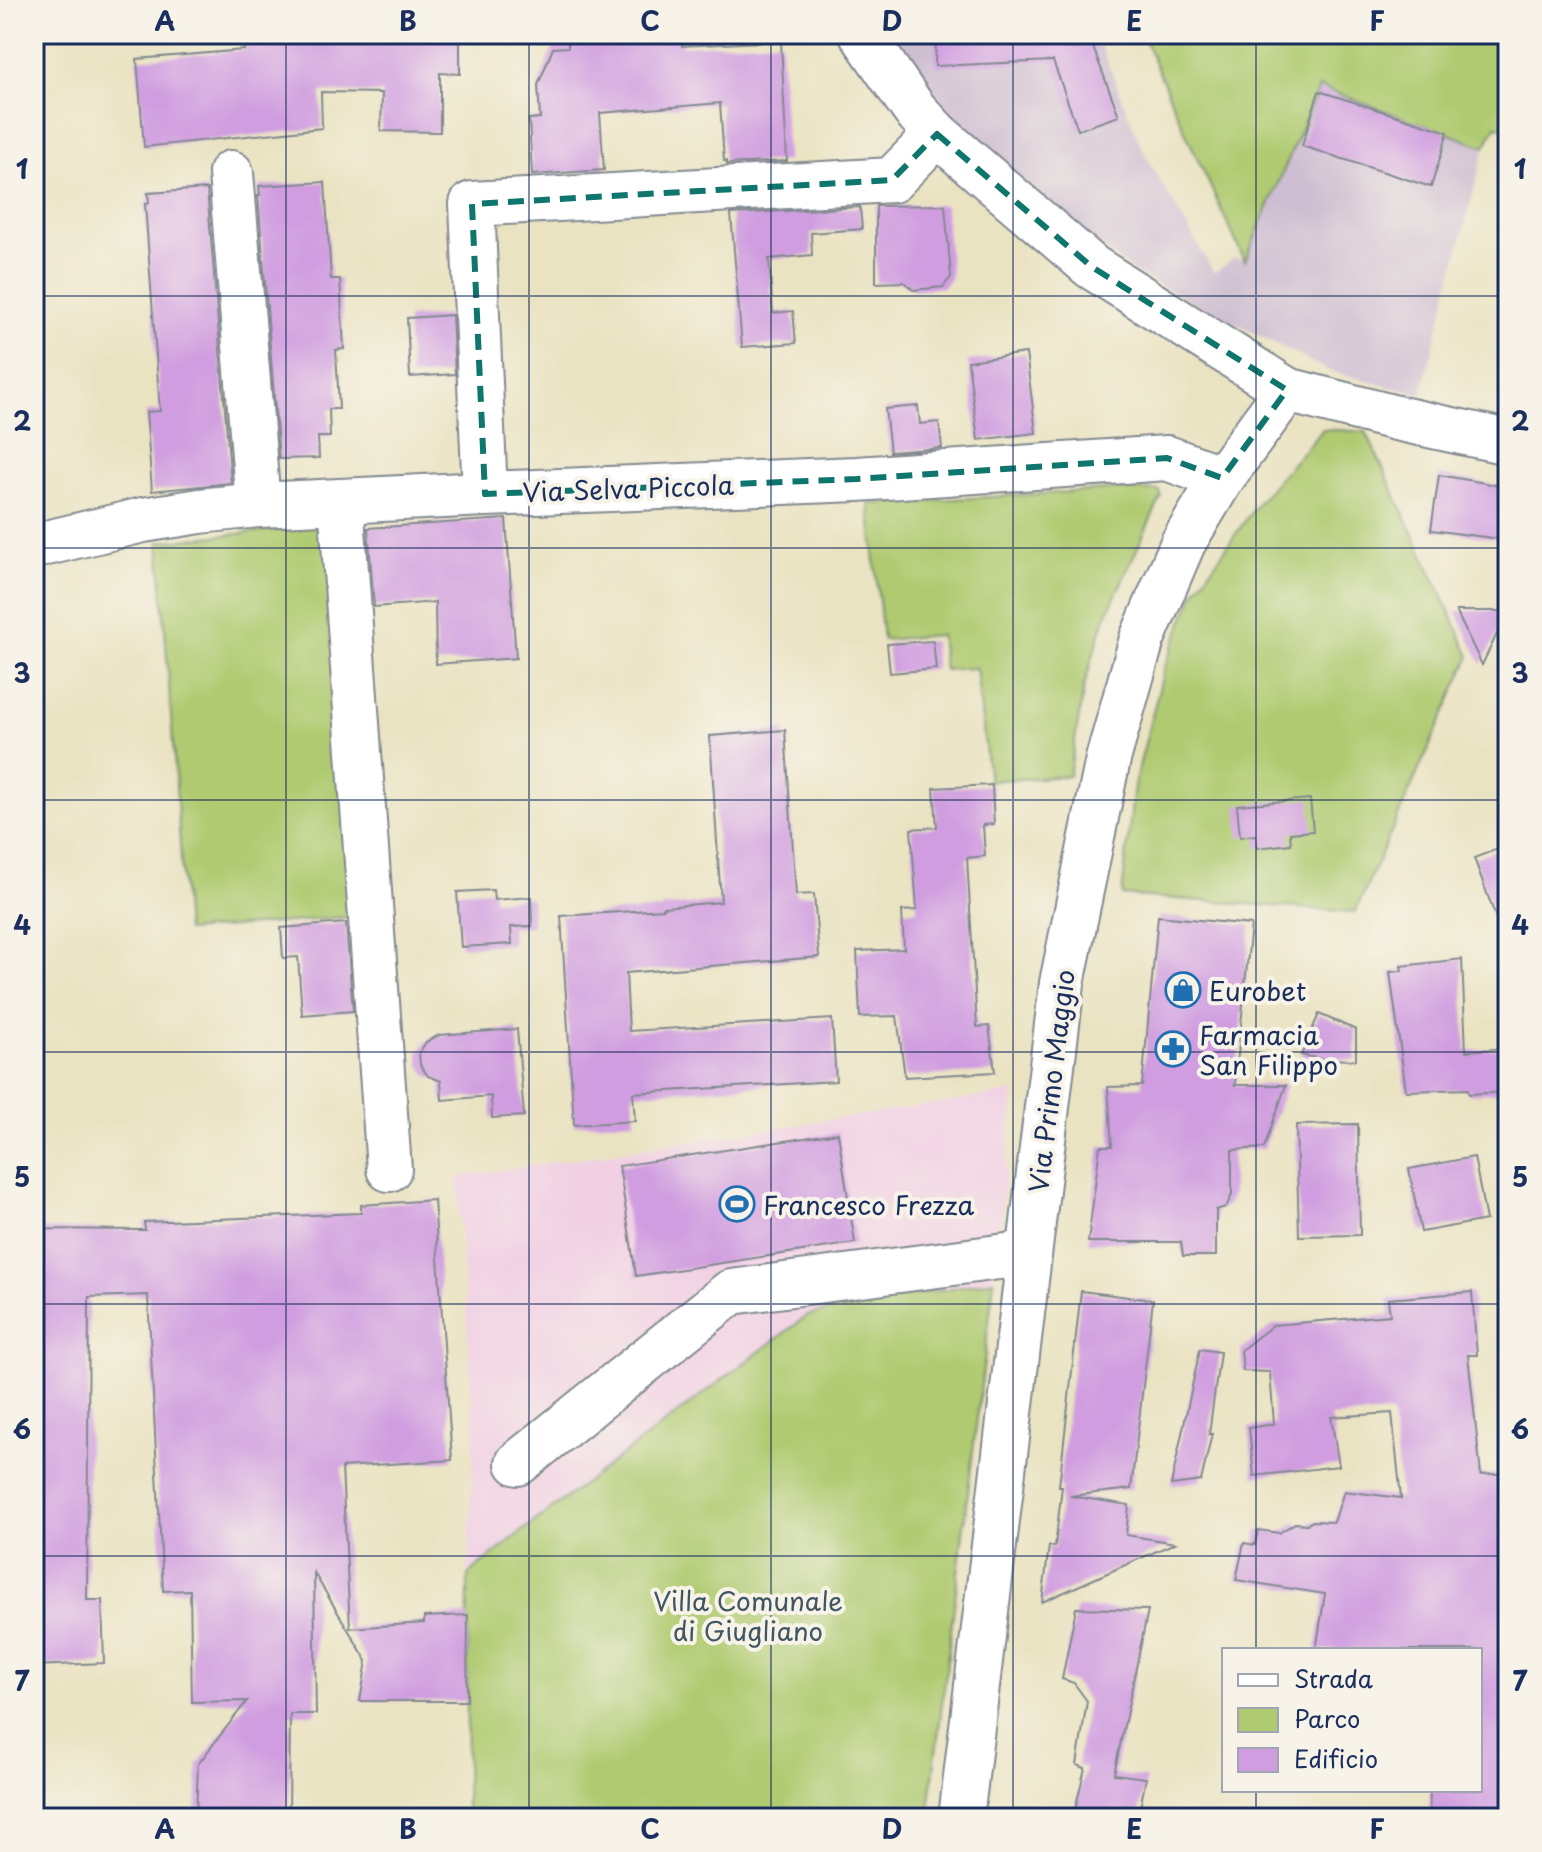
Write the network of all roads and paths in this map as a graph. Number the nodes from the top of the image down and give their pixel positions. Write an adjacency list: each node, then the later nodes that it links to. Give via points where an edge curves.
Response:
1 (862, 34): 2 (street)
2 (937, 134): 4 (street, via 1092,267); 7 (street, via 892,180 472,204)
3 (231, 173): 9 (street)
4 (1287, 390): 5 (street); 6 (street, Via Primo Maggio)
5 (1508, 442)
6 (1222, 478): 7 (street, Via Selva Piccola, via 1167,458 857,479); 12 (street, Via Primo Maggio, via 1183,543 1142,639 1108,759 1062,983)
7 (485, 494): 8 (street, Via Selva Piccola)
8 (341, 501): 9 (street, Via Selva Piccola); 11 (street)
9 (258, 505): 10 (street, Via Selva Piccola, via 143,520)
10 (35, 543)
11 (389, 1169)
12 (1029, 1253): 13 (street, via 731,1292); 14 (street, Via Primo Maggio)
13 (518, 1463)
14 (961, 1818)

